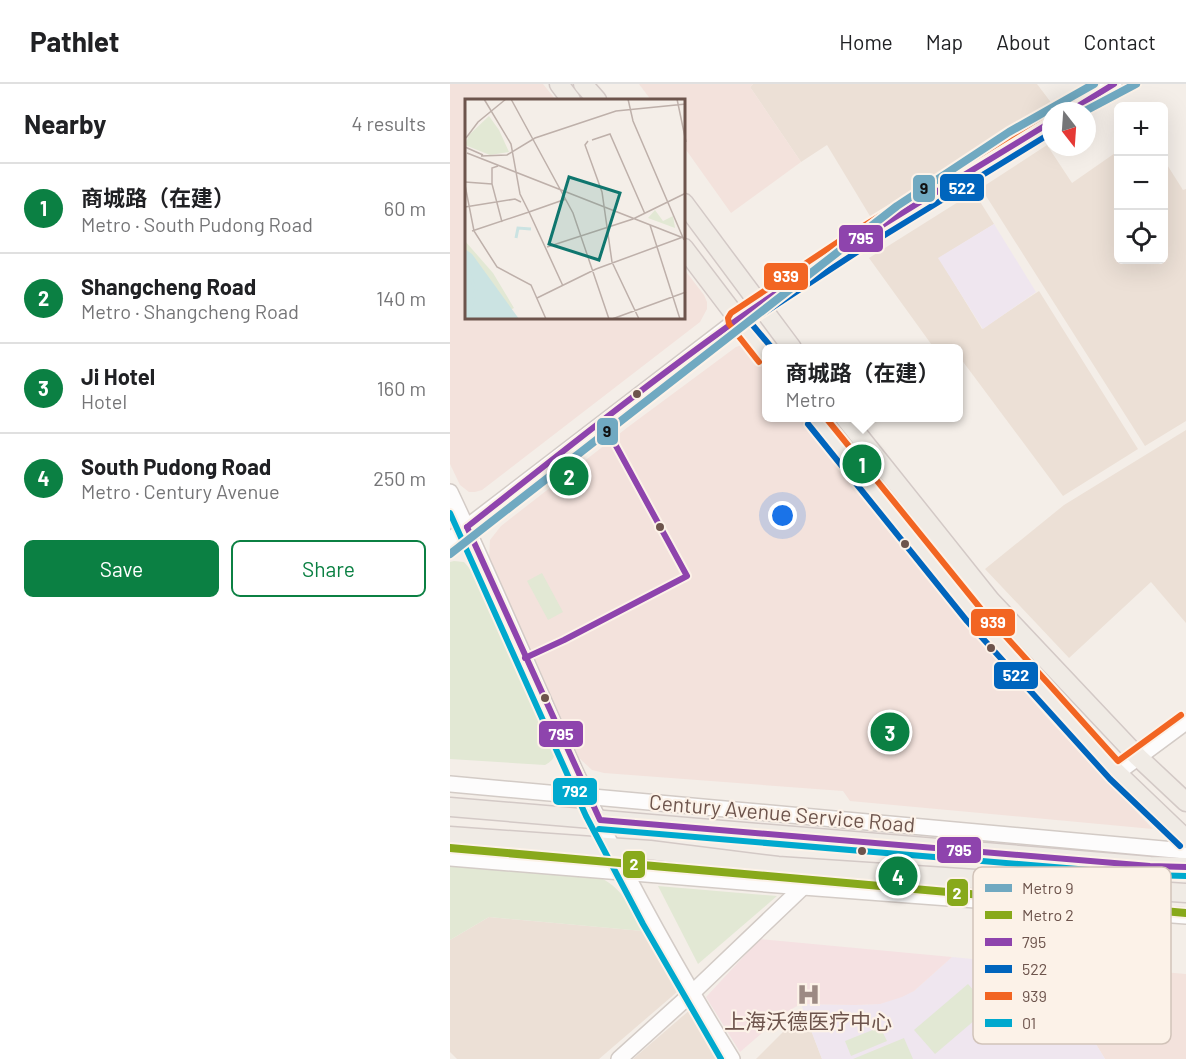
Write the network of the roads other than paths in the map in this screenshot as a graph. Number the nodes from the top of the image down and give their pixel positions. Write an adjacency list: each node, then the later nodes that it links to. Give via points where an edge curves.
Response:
1 (559, 84): 6 (main road)
2 (568, 84): 7 (main road)
3 (583, 84): 8 (main road)
4 (597, 84): 9 (main road)
5 (1114, 84): 10 (street)
6 (570, 99)
7 (578, 99)
8 (596, 99)
9 (608, 99)
10 (1085, 102)
11 (1042, 128): 14 (street)
12 (686, 206): 14 (main road)
13 (686, 251): 15 (main road)
14 (759, 306): 15 (street); 16 (main road)
15 (737, 320): 17 (main road); 21 (street)
16 (789, 344)
17 (762, 351)
18 (819, 422): 25 (main road, via 974,615)
19 (849, 422): 24 (main road, via 991,601)
20 (450, 492): 21 (street)
21 (467, 527): 22 (street); 27 (street)
22 (450, 540)
23 (1186, 722): 24 (street)
24 (1138, 757): 25 (street); 28 (main road)
25 (1117, 773): 32 (main road)
26 (450, 784): 27 (street, Century Avenue Service Road)
27 (588, 796): 30 (street); 34 (street, Century Avenue Service Road)
28 (1186, 802)
29 (450, 807): 30 (main road)
30 (600, 820): 33 (street); 37 (main road)
31 (450, 836): 33 (main road)
32 (1186, 838)
33 (613, 847): 36 (main road); 38 (street)
34 (1186, 852)
35 (450, 858): 38 (street)
36 (778, 866): 39 (main road); 40 (street)
37 (1186, 867)
38 (625, 872): 40 (street); 46 (street)
39 (973, 879)
40 (803, 887): 43 (street); 46 (street)
41 (1171, 892): 42 (main road)
42 (1186, 893)
43 (973, 900)
44 (1171, 915): 45 (street)
45 (1186, 916)
46 (691, 994): 47 (street); 48 (street)
47 (619, 1059)
48 (732, 1059)

